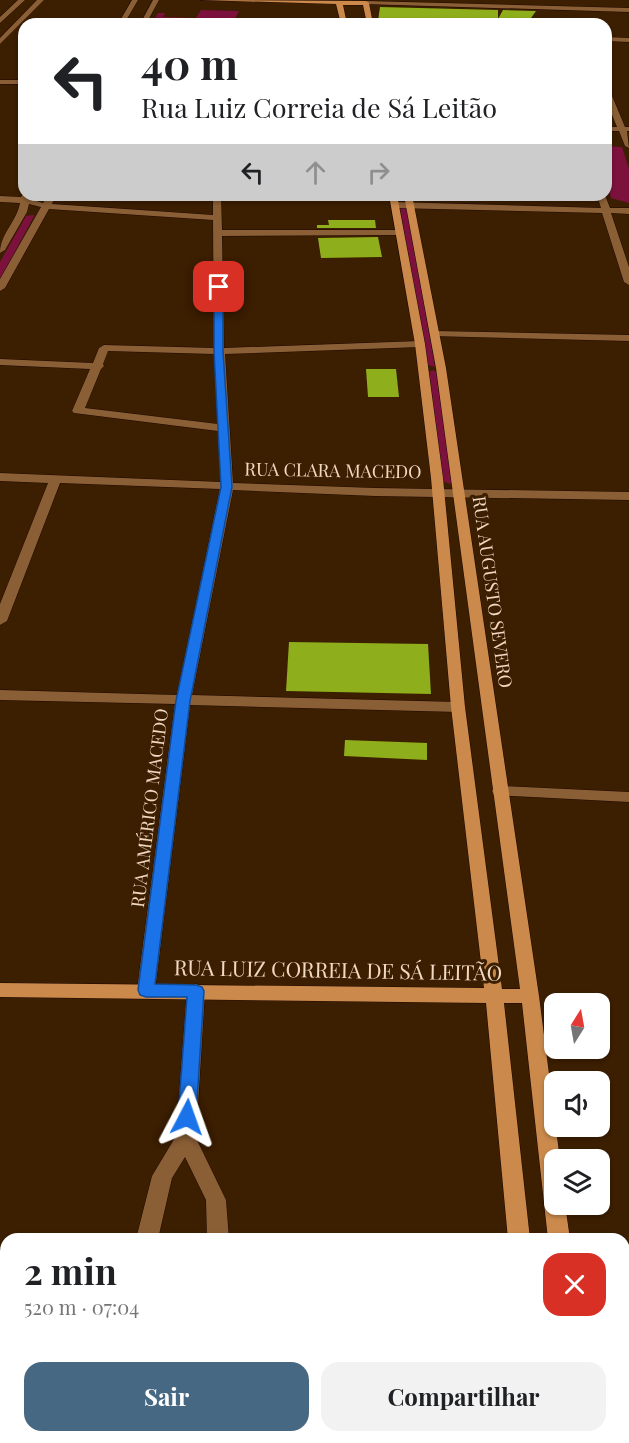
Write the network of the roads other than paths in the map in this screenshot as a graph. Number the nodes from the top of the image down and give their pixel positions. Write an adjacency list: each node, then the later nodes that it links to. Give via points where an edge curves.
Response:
1 (22, 0): 17 (street)
2 (41, 0): 12 (street)
3 (135, 0): 13 (street)
4 (156, 0): 14 (street)
5 (203, 0): 6 (main road)
6 (341, 2): 8 (main road); 15 (main road)
7 (415, 2): 8 (street); 9 (street)
8 (366, 3): 16 (main road)
9 (463, 3): 10 (street)
10 (493, 3): 11 (street)
11 (628, 10)
12 (23, 18)
13 (124, 18)
14 (146, 18)
15 (343, 18)
16 (369, 18)
17 (0, 21): 18 (street)
18 (18, 22)
19 (18, 23): 22 (street)
20 (612, 39): 21 (street)
21 (629, 40)
22 (0, 42)
23 (612, 46): 24 (street)
24 (629, 47)
25 (0, 82): 26 (street)
26 (18, 82)
27 (612, 103): 28 (street)
28 (626, 129): 29 (street)
29 (629, 146)
30 (18, 198): 31 (street)
31 (0, 199)
32 (26, 201): 46 (street)
33 (34, 201): 40 (street)
34 (49, 201): 40 (street)
35 (217, 201): 43 (street, RUA AMÉRICO MACEDO)
36 (394, 201): 44 (main road)
37 (409, 201): 49 (main road, RUA AUGUSTO SEVERO)
38 (427, 201): 41 (street)
39 (604, 201): 41 (street)
40 (46, 206): 43 (street); 48 (street)
41 (608, 211): 42 (street); 47 (street)
42 (629, 211)
43 (216, 218): 45 (street, RUA AMÉRICO MACEDO)
44 (400, 232): 45 (street); 51 (main road)
45 (218, 233): 52 (street, RUA AMÉRICO MACEDO)
46 (0, 250)
47 (629, 282)
48 (0, 288)
49 (435, 334): 50 (street); 55 (main road, RUA AUGUSTO SEVERO)
50 (629, 338)
51 (420, 344): 52 (street); 56 (main road)
52 (219, 351): 54 (street, via 104,348); 57 (street, RUA AMÉRICO MACEDO)
53 (0, 362): 54 (street)
54 (99, 366): 57 (street, via 78,411)
55 (441, 368): 56 (main road); 62 (main road, RUA AUGUSTO SEVERO)
56 (424, 369): 61 (main road)
57 (225, 428): 60 (street, RUA AMÉRICO MACEDO)
58 (0, 477): 59 (street, RUA CLARA MACEDO)
59 (55, 480): 60 (street, RUA CLARA MACEDO); 64 (street)
60 (227, 488): 61 (street, RUA CLARA MACEDO); 66 (street, RUA AMÉRICO MACEDO)
61 (439, 491): 62 (street, RUA CLARA MACEDO); 67 (main road)
62 (458, 492): 63 (street, RUA CLARA MACEDO); 68 (main road, RUA AUGUSTO SEVERO)
63 (629, 496)
64 (0, 621)
65 (0, 695): 66 (street)
66 (183, 701): 67 (street); 71 (street, RUA AMÉRICO MACEDO)
67 (458, 707): 73 (main road)
68 (500, 791): 69 (street); 74 (main road, RUA AUGUSTO SEVERO)
69 (629, 797)
70 (0, 990): 71 (main road, RUA LUIZ CORREIA DE SÁ LEITÃO)
71 (146, 990): 72 (main road, RUA LUIZ CORREIA DE SÁ LEITÃO)
72 (196, 991): 73 (main road, RUA LUIZ CORREIA DE SÁ LEITÃO); 75 (street)
73 (494, 996): 74 (main road, RUA LUIZ CORREIA DE SÁ LEITÃO); 78 (main road)
74 (530, 996): 79 (main road, RUA AUGUSTO SEVERO)
75 (186, 1138): 76 (street, via 162,1176); 77 (street, via 216,1200)
76 (148, 1233)
77 (218, 1233)
78 (518, 1233)
79 (558, 1233)

